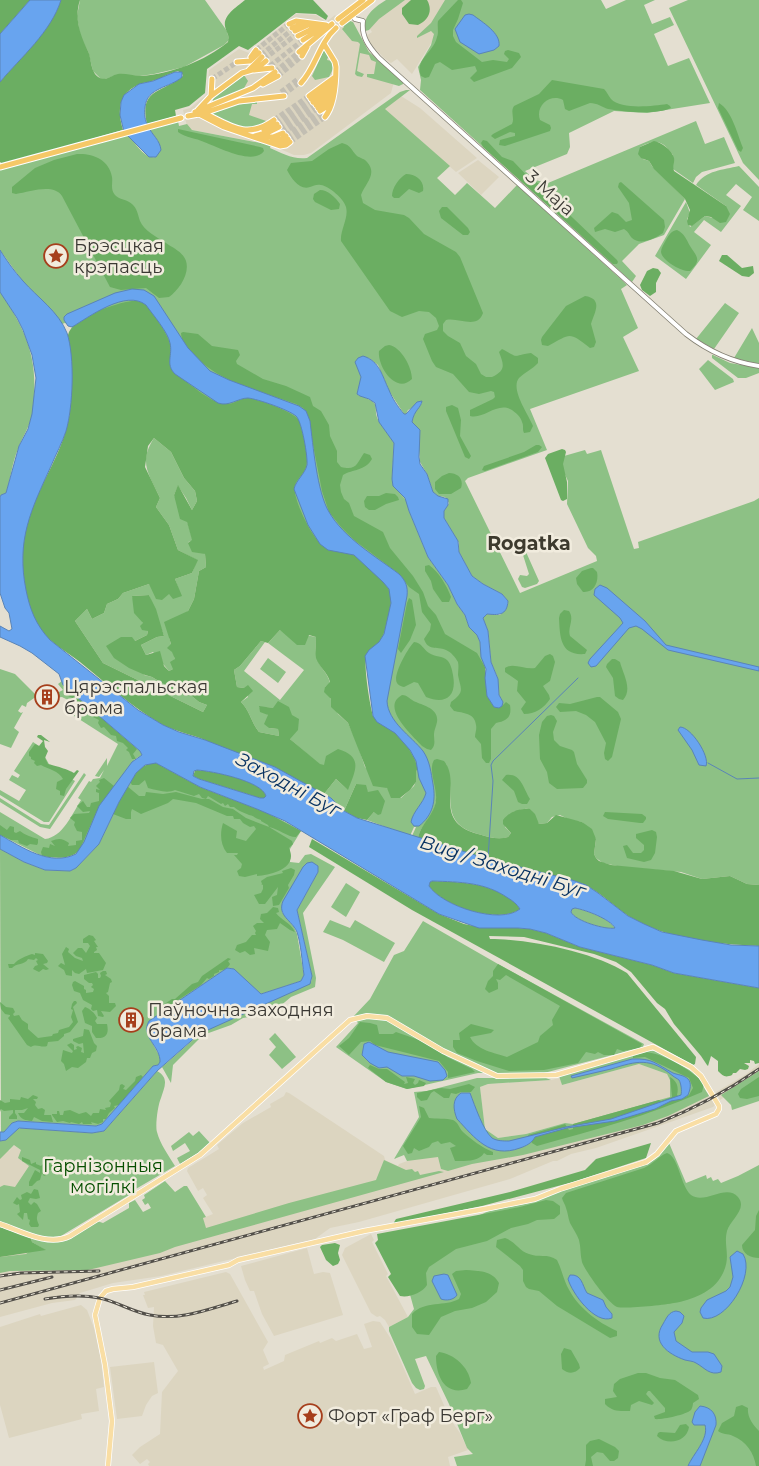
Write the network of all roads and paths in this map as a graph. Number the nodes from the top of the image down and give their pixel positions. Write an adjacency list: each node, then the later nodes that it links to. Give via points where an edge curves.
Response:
1 (363, 0): 3 (highway)
2 (372, 0): 3 (highway)
3 (351, 13): 4 (highway); 26 (street, 3 Maja, via 363,22 367,44 379,58 698,344 726,358)
4 (340, 21)
5 (331, 26): 6 (highway); 6 (highway); 6 (highway, via 308,25); 6 (highway, via 303,24); 7 (highway)
6 (298, 34): 8 (highway)
7 (324, 44): 14 (highway); 15 (highway, via 336,64)
8 (300, 54)
9 (250, 59): 10 (highway); 11 (highway); 12 (highway)
10 (266, 61): 12 (highway); 12 (highway, via 262,70); 19 (highway, via 253,88)
11 (237, 62)
12 (249, 71): 16 (highway)
13 (212, 79): 16 (highway)
14 (302, 79)
15 (333, 90): 18 (highway); 18 (highway); 18 (highway)
16 (211, 96): 19 (highway)
17 (279, 96): 19 (highway, via 238,101)
18 (317, 106)
19 (200, 113): 20 (highway); 22 (highway, via 245,131); 23 (highway)
20 (188, 115)
21 (179, 117): 25 (highway)
22 (282, 131): 23 (highway); 23 (highway, via 256,136); 24 (highway, via 278,140); 24 (highway, via 284,142)
23 (244, 134): 24 (highway)
24 (261, 140)
25 (0, 167)
26 (759, 366)
27 (0, 1224): 28 (main road, via 49,1240 70,1236 200,1155 350,1020 367,1016 387,1018 443,1051 497,1076 556,1075 653,1046 701,1076 719,1106 716,1114 676,1131 646,1162 525,1201 351,1234 238,1260 229,1265 106,1291 100,1298 95,1315 112,1421)
28 (108, 1466)

